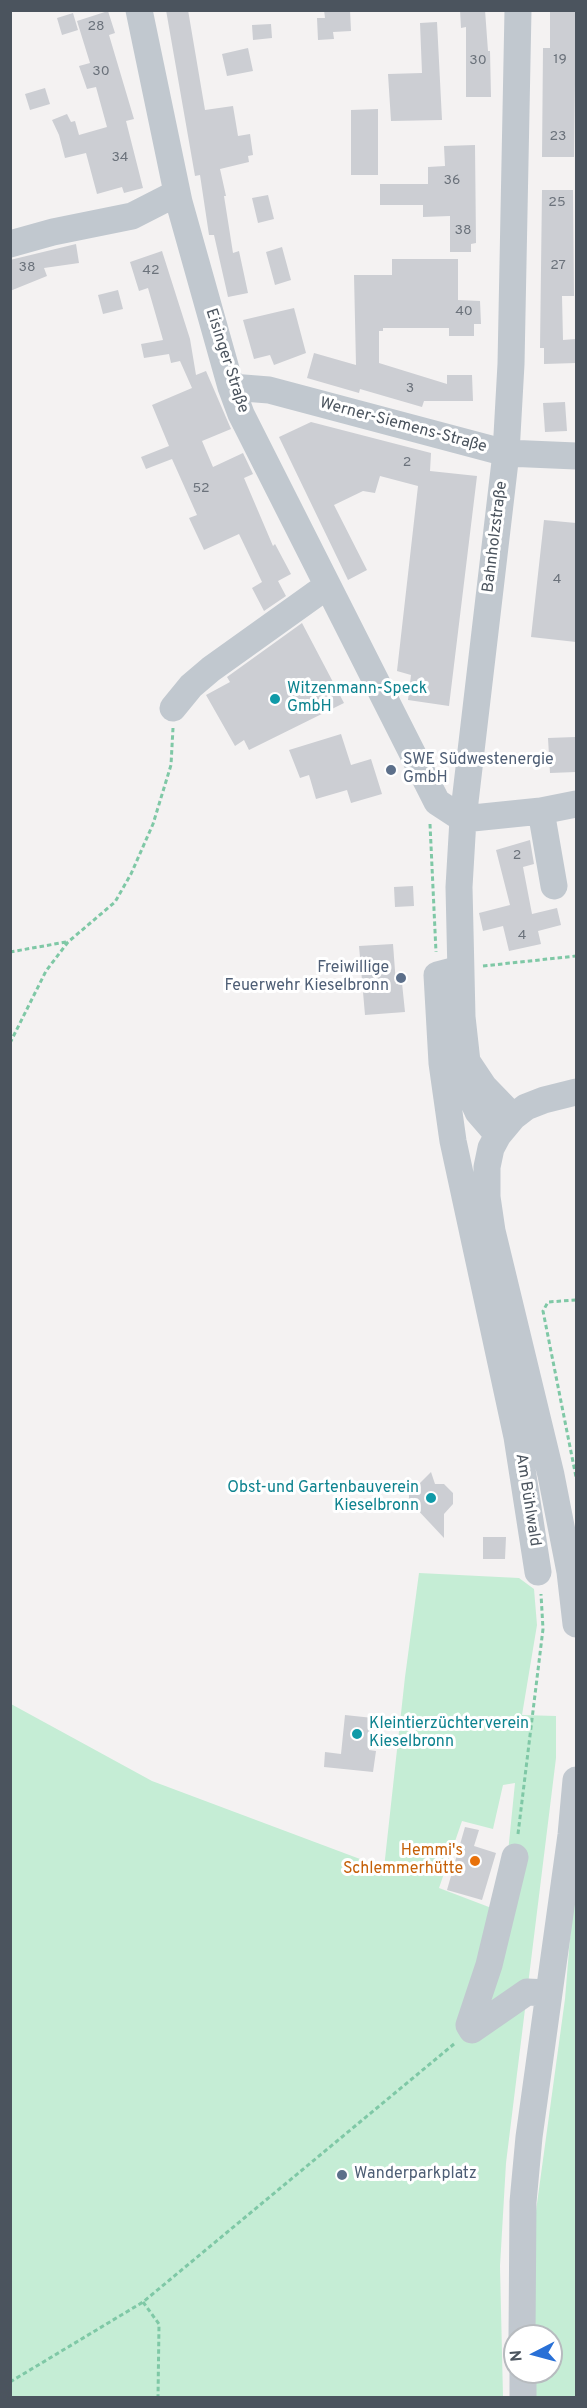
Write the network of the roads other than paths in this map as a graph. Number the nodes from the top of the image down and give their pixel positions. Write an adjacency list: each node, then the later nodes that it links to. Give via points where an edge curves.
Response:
1 (139, 10): 3 (street, Eisinger Straße)
2 (518, 10): 6 (street, Bahnholzstraße)
3 (177, 193): 4 (street, via 132,216); 5 (street, Eisinger Straße)
4 (10, 244)
5 (231, 387): 6 (street, Werner-Siemens-Straße, via 269,390); 8 (street, Eisinger Straße)
6 (506, 453): 7 (street, Werner-Siemens-Straße); 12 (street, Bahnholzstraße)
7 (576, 456)
8 (327, 586): 9 (street, via 211,669); 12 (street, Eisinger Straße, via 437,801)
9 (173, 708)
10 (576, 804): 11 (street)
11 (541, 811): 12 (street); 13 (street)
12 (463, 819): 14 (street, Bahnholzstraße)
13 (555, 886)
14 (448, 972): 16 (street, Bahnholzstraße, via 462,1017 468,1062); 17 (street, Am Bühlwald, via 441,1063 453,1141 517,1437)
15 (576, 1092): 16 (street, via 526,1107)
16 (505, 1126): 18 (street, via 491,1148 487,1197 551,1475)
17 (538, 1572)
18 (576, 1624)
19 (576, 1780): 21 (street)
20 (515, 1857): 21 (street, via 470,2027 527,1992)
21 (548, 1993): 22 (street, via 523,2202)
22 (522, 2324)

